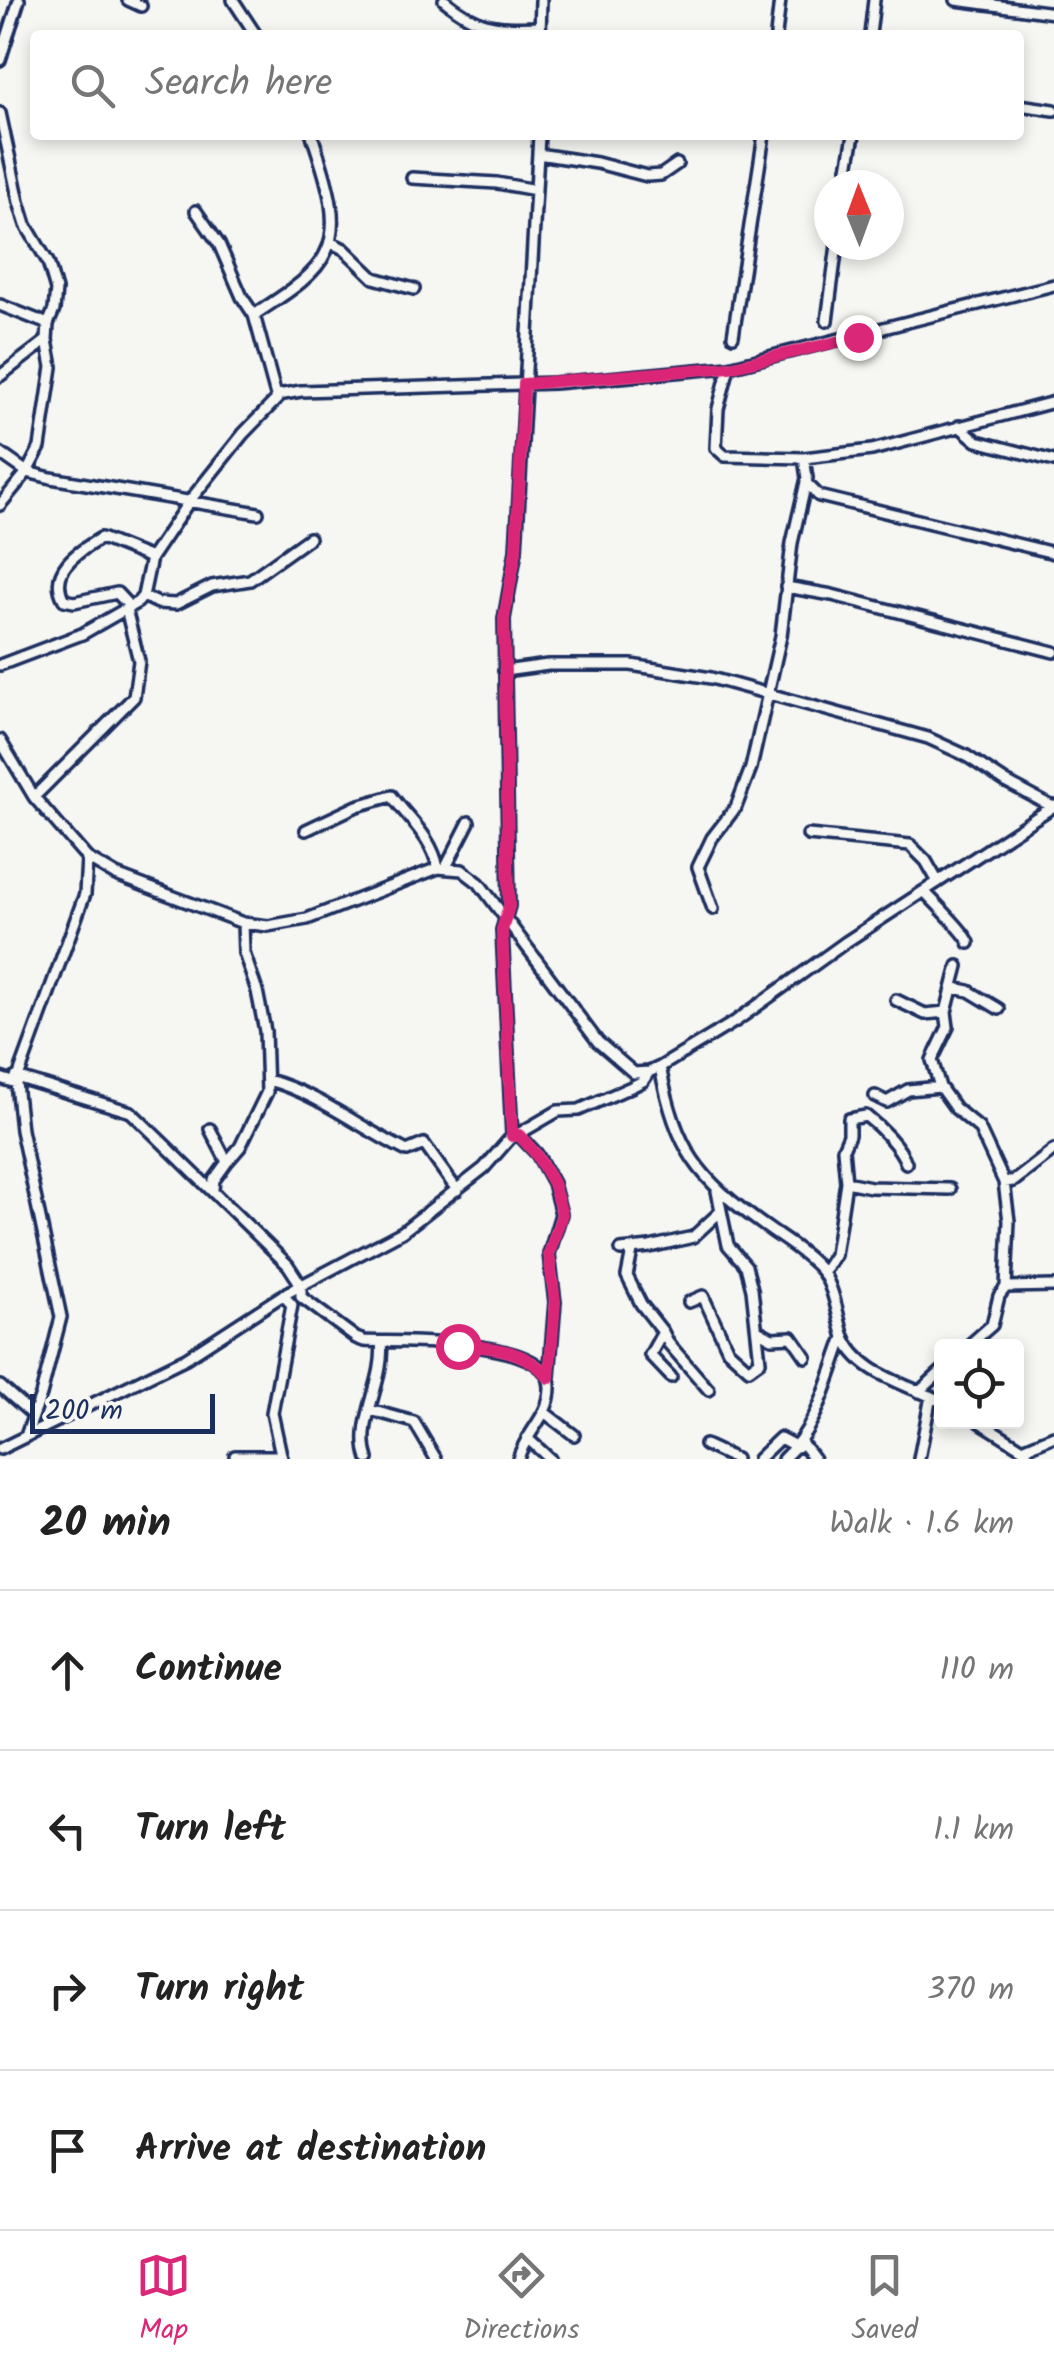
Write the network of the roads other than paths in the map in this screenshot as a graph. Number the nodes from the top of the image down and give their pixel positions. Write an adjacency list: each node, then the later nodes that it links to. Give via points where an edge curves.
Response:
1 (20, 0): 17 (street)
2 (128, 0): 10 (street)
3 (234, 0): 12 (street)
4 (444, 0): 13 (street, via 476,22)
5 (541, 0): 14 (street)
6 (780, 0): 15 (street)
7 (874, 0): 16 (street)
8 (956, 0): 11 (street)
9 (1054, 0): 11 (street)
10 (141, 6)
11 (1052, 12)
12 (253, 30)
13 (523, 30)
14 (540, 30)
15 (777, 30)
16 (871, 30)
17 (0, 60)
18 (1024, 106): 19 (street)
19 (1054, 110)
20 (0, 113): 38 (street, via 22,214 54,276 56,302)
21 (313, 140): 31 (street, via 327,190)
22 (538, 140): 25 (street)
23 (763, 140): 39 (street)
24 (853, 140): 27 (street)
25 (538, 154): 26 (street, via 646,176); 29 (street)
26 (677, 164)
27 (848, 170)
28 (412, 178): 29 (street)
29 (536, 190): 43 (street)
30 (196, 211): 36 (street)
31 (330, 242): 34 (street, via 374,278); 36 (street, via 300,282)
32 (835, 260): 37 (street)
33 (1054, 285): 41 (street)
34 (414, 289)
35 (0, 304): 38 (street)
36 (254, 315): 44 (street)
37 (826, 320)
38 (48, 324): 40 (street)
39 (732, 336)
40 (46, 340): 42 (street); 50 (street, via 52,366 47,411)
41 (730, 367): 43 (street); 48 (street, via 714,432 720,454)
42 (0, 376)
43 (524, 384): 44 (street); 63 (street)
44 (278, 394): 52 (street)
45 (1054, 402): 46 (street)
46 (959, 426): 48 (street, via 872,450); 49 (street, via 977,441)
47 (0, 453): 50 (street)
48 (804, 458): 51 (street)
49 (1054, 461)
50 (27, 472): 52 (street); 53 (street)
51 (806, 483): 56 (street, via 819,496); 58 (street)
52 (188, 502): 54 (street); 57 (street)
53 (0, 505)
54 (258, 512)
55 (309, 538): 59 (street, via 250,580 212,586 176,604)
56 (1054, 553)
57 (151, 558): 59 (street); 60 (street, via 101,538 61,570 64,600 117,593)
58 (786, 587): 61 (street); 64 (street)
59 (142, 596): 60 (street)
60 (128, 608): 62 (street, via 82,634); 66 (street, via 138,660 134,697)
61 (1054, 652)
62 (0, 664)
63 (504, 671): 64 (street, via 630,665); 76 (street)
64 (769, 694): 67 (street, via 947,745); 75 (street, via 746,784 698,867)
65 (0, 740): 66 (street)
66 (34, 797): 71 (street)
67 (1053, 806): 73 (street)
68 (469, 822): 72 (street)
69 (306, 830): 72 (street, via 392,796)
70 (808, 835): 73 (street, via 910,845)
71 (87, 858): 77 (street); 89 (street, via 84,894)
72 (442, 868): 76 (street, via 469,874); 77 (street, via 307,919)
73 (938, 882): 74 (street)
74 (924, 891): 80 (street); 86 (street)
75 (713, 909)
76 (504, 919): 78 (street); 79 (street)
77 (243, 923): 90 (street)
78 (517, 932): 79 (street); 87 (street, via 598,1042 624,1068)
79 (502, 940): 94 (street)
80 (969, 943)
81 (958, 966): 82 (street)
82 (954, 988): 84 (street); 85 (street)
83 (896, 1000): 85 (street, via 925,1014)
84 (999, 1009)
85 (946, 1012): 91 (street, via 948,1027 932,1060)
86 (660, 1067): 87 (street); 103 (street, via 678,1135)
87 (649, 1072): 94 (street, via 631,1087 558,1112)
88 (0, 1078): 89 (street)
89 (16, 1080): 100 (street, via 131,1112); 127 (street, via 20,1130 61,1317)
90 (268, 1080): 96 (street); 101 (street, via 292,1086 407,1151 424,1144)
91 (940, 1087): 92 (street, via 908,1090 887,1102); 99 (street, via 978,1128)
92 (875, 1096)
93 (210, 1130): 96 (street)
94 (516, 1136): 101 (street); 118 (street, via 536,1154 562,1214 549,1254 555,1302)
95 (1054, 1150): 99 (street, via 1014,1182)
96 (227, 1162): 100 (street)
97 (906, 1164): 98 (street, via 866,1116 850,1119 842,1150)
98 (846, 1182): 102 (street); 105 (street, via 835,1255)
99 (1004, 1182): 108 (street)
100 (213, 1188): 106 (street)
101 (457, 1190): 106 (street, via 402,1232)
102 (950, 1190)
103 (717, 1191): 104 (street); 105 (street)
104 (721, 1211): 111 (street, via 728,1245 746,1266); 112 (street, via 692,1236 627,1251 627,1276)
105 (824, 1272): 113 (street)
106 (300, 1286): 109 (street); 115 (street, via 312,1308 356,1338)
107 (1054, 1286): 108 (street)
108 (1006, 1287): 114 (street, via 992,1325)
109 (283, 1295): 129 (street, via 186,1358); 138 (street, via 292,1305 272,1414)
110 (689, 1302): 111 (street, via 703,1296 728,1350 749,1369 760,1361)
111 (759, 1331): 116 (street, via 792,1337)
112 (663, 1332): 117 (street, via 650,1355); 121 (street)
113 (844, 1336): 122 (street, via 872,1368); 133 (street)
114 (976, 1339)
115 (381, 1342): 118 (street, via 505,1350); 125 (street, via 383,1366)
116 (806, 1357)
117 (671, 1377)
118 (549, 1378): 126 (street)
119 (934, 1378): 122 (street)
120 (0, 1386): 127 (street)
121 (709, 1390)
122 (919, 1392): 123 (street)
123 (930, 1396): 124 (street); 148 (street)
124 (934, 1398)
125 (370, 1410): 140 (street); 141 (street, via 414,1422)
126 (544, 1412): 130 (street); 132 (street)
127 (32, 1414): 129 (street)
128 (991, 1429): 136 (street)
129 (27, 1433): 135 (street)
130 (574, 1435)
131 (1054, 1436): 136 (street)
132 (527, 1438): 142 (street); 143 (street)
133 (799, 1444): 145 (street, via 780,1438); 146 (street); 147 (street)
134 (705, 1445): 144 (street)
135 (0, 1449): 139 (street)
136 (1023, 1449): 149 (street)
137 (235, 1456): 138 (street)
138 (281, 1458)
139 (5, 1459)
140 (368, 1459)
141 (436, 1459)
142 (518, 1459)
143 (550, 1459)
144 (735, 1459)
145 (758, 1459)
146 (783, 1459)
147 (814, 1459)
148 (918, 1459)
149 (1031, 1459)

